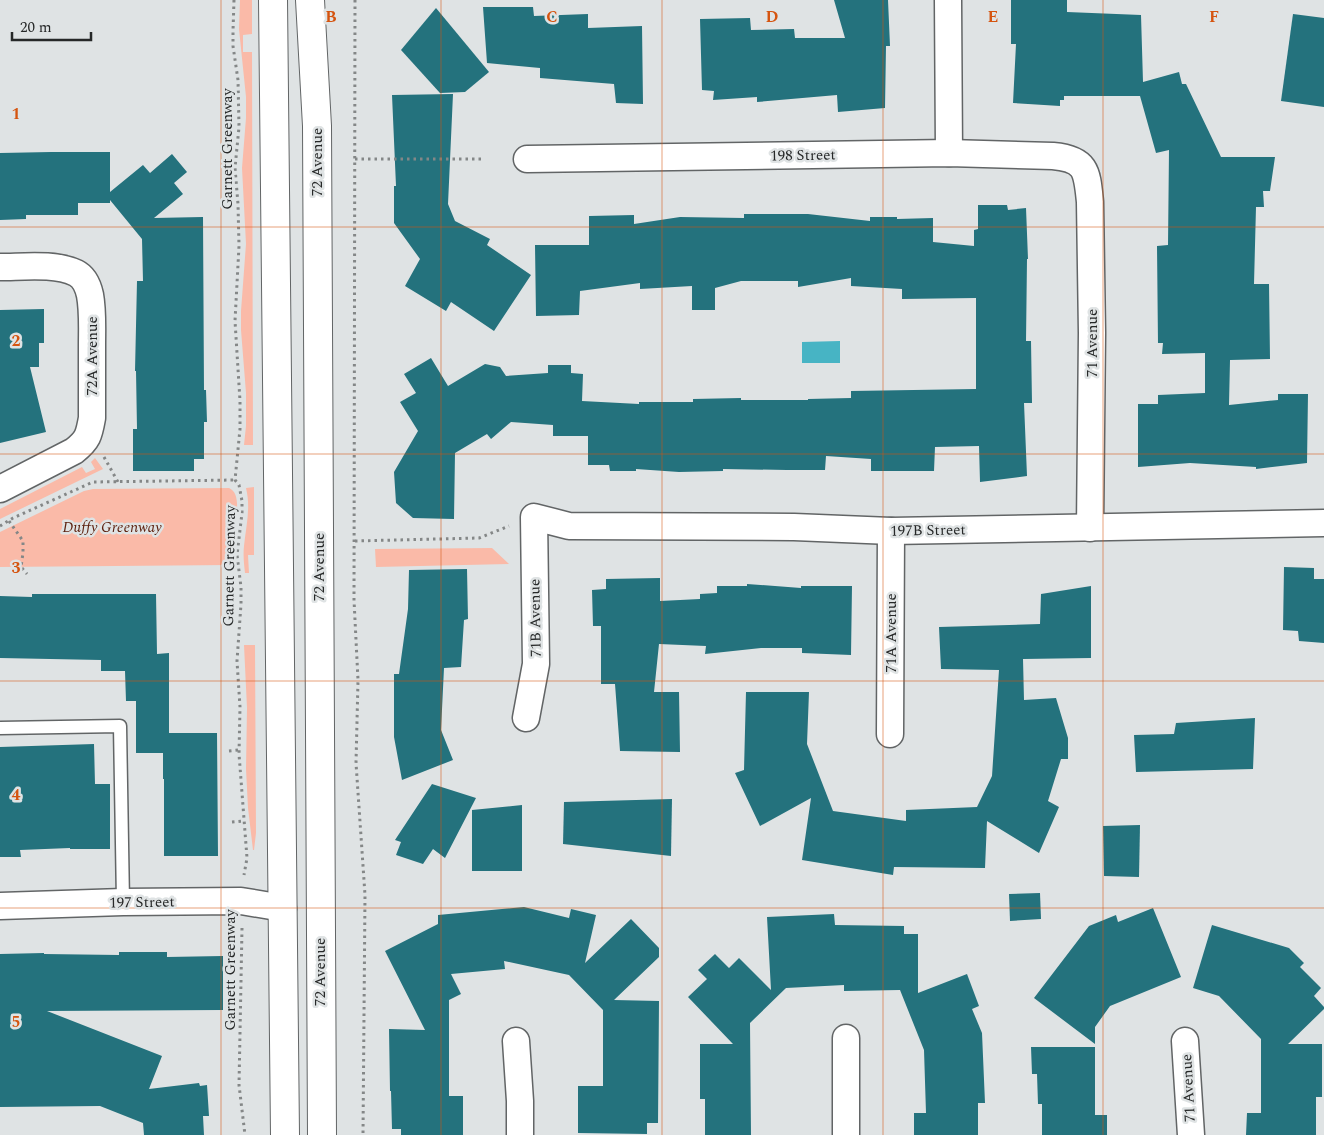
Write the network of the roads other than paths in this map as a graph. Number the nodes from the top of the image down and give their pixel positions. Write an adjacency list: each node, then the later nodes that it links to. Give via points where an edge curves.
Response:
1 (273, 0): 18 (main road)
2 (310, 0): 23 (main road, 72 Avenue, via 317,136)
3 (948, 0): 4 (street)
4 (949, 153): 5 (street, 198 Street); 6 (street, 198 Street, via 1053,156)
5 (527, 159)
6 (1078, 162): 11 (street, 71 Avenue, via 1084,168 1088,181 1090,202)
7 (0, 268): 8 (street, 72A Avenue, via 53,267 67,269 83,277 92,307 90,432 94,449 74,451)
8 (0, 489)
9 (534, 517): 12 (street, 197B Street, via 569,526); 13 (street, 71B Avenue, via 536,664)
10 (1324, 523): 11 (street, 197B Street)
11 (1090, 528): 12 (street, 197B Street)
12 (891, 531): 15 (street, 71A Avenue)
13 (526, 718)
14 (0, 728): 16 (lane, via 120,726)
15 (890, 734)
16 (123, 902): 17 (street, 197 Street); 18 (street, 197 Street, via 241,901)
17 (0, 906)
18 (283, 908): 22 (main road); 23 (main road, via 304,926 307,1072)
19 (846, 1038): 27 (street)
20 (516, 1041): 26 (street)
21 (1186, 1041): 28 (street, 71 Avenue)
22 (285, 1086): 24 (main road); 25 (main road)
23 (322, 1128)
24 (285, 1135)
25 (295, 1135)
26 (520, 1135)
27 (846, 1135)
28 (1191, 1135)

